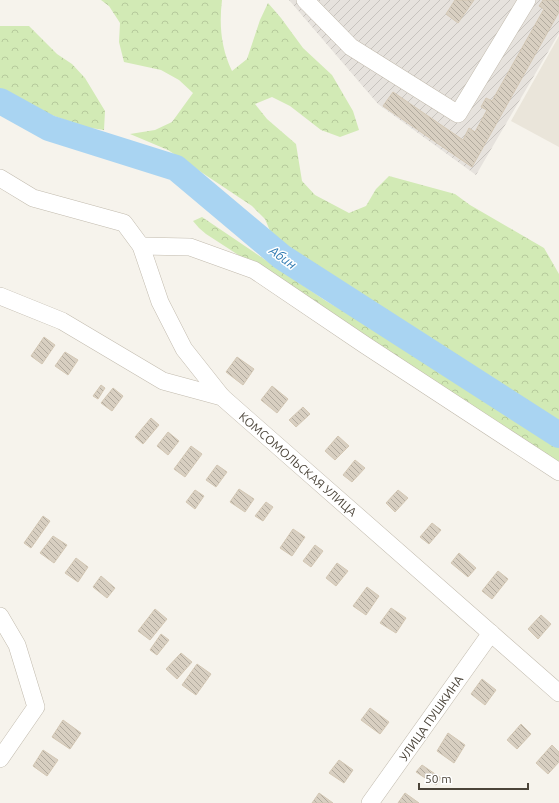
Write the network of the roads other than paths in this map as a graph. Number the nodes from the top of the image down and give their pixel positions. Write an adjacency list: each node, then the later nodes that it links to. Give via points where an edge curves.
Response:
1 (306, 0): 2 (street, via 351,47 458,114)
2 (527, 0)
3 (0, 178): 4 (street, via 33,198 124,223)
4 (141, 246): 6 (street, via 160,302 184,349); 7 (street, via 190,247 254,270)
5 (0, 296): 6 (street, КОМСОМОЛЬСКАЯ УЛИЦА, via 62,321 163,381)
6 (222, 397): 9 (street, КОМСОМОЛЬСКАЯ УЛИЦА)
7 (559, 472)
8 (0, 616): 11 (street, via 17,645 36,707)
9 (491, 633): 10 (street, КОМСОМОЛЬСКАЯ УЛИЦА); 12 (street, УЛИЦА ПУШКИНА)
10 (559, 693)
11 (0, 758)
12 (370, 803)

